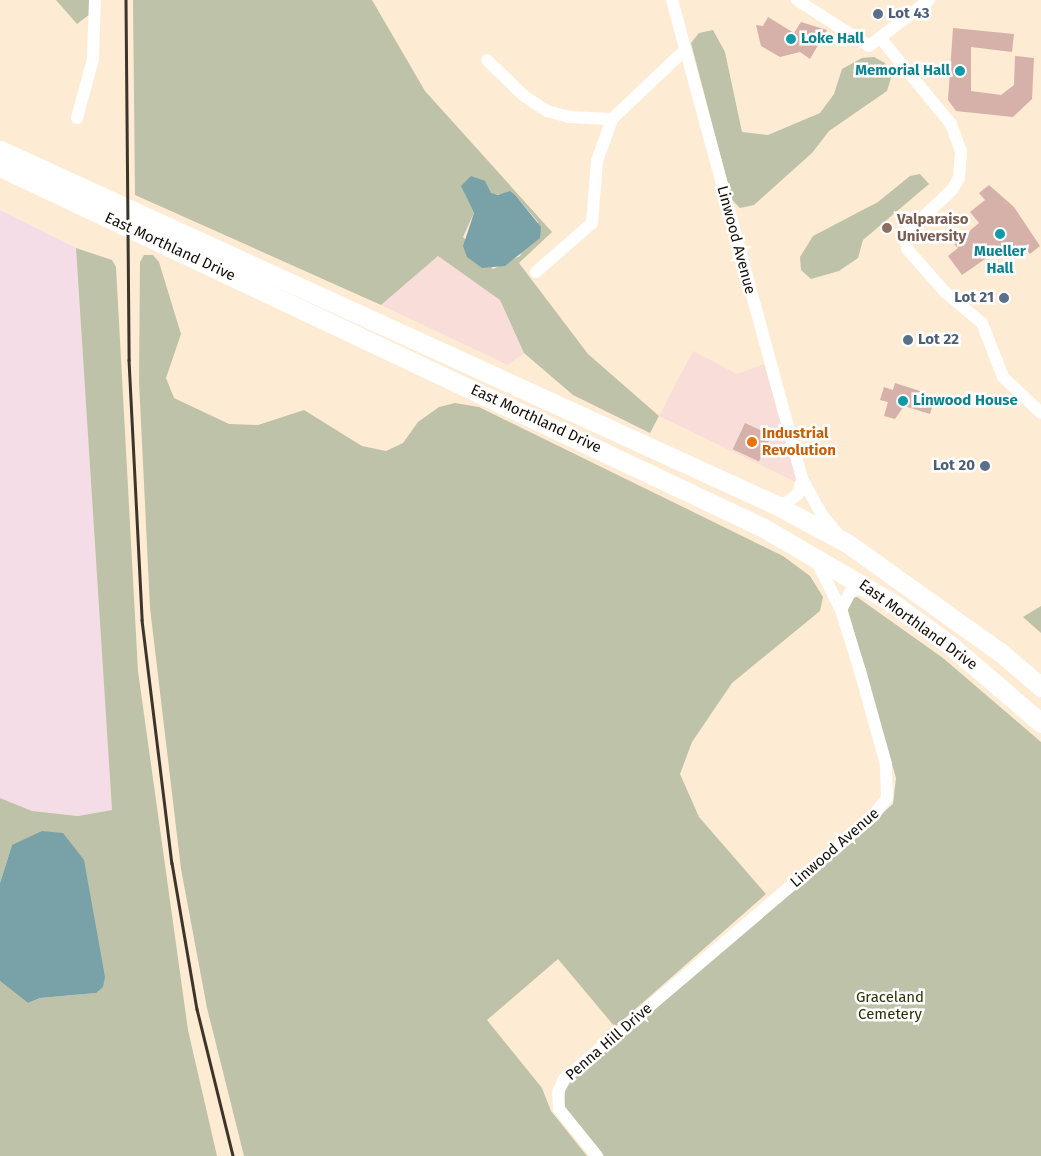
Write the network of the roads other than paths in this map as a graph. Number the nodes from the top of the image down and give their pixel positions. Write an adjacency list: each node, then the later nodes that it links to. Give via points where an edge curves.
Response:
1 (95, 0): 8 (street, via 94,59)
2 (672, 0): 6 (street, Linwood Avenue)
3 (797, 0): 5 (street, via 862,44 870,46)
4 (929, 0): 5 (street)
5 (882, 40): 13 (street, via 951,124 961,151 959,178 952,190 910,228 904,242 936,283 982,323 1003,377)
6 (684, 51): 9 (street); 14 (street, Linwood Avenue)
7 (487, 60): 9 (street, via 524,96 547,111 569,117)
8 (77, 118)
9 (612, 118): 12 (street, via 597,161 592,224)
10 (0, 150): 15 (highway, East Morthland Drive)
11 (0, 167): 17 (highway, East Morthland Drive, via 684,488)
12 (536, 272)
13 (1041, 413)
14 (802, 479): 15 (street, via 798,494 786,503); 16 (street, Linwood Avenue, via 822,515)
15 (774, 504): 16 (highway, East Morthland Drive)
16 (847, 543): 20 (highway, East Morthland Drive, via 1000,652)
17 (811, 553): 18 (highway, East Morthland Drive); 19 (street, Linwood Avenue)
18 (866, 586): 19 (street, via 850,592); 21 (highway, East Morthland Drive, via 950,645)
19 (842, 610): 22 (street, Linwood Avenue, via 886,764 887,798 873,816)
20 (1041, 687)
21 (1041, 723)
22 (678, 983): 23 (street, Penna Hill Drive, via 564,1078 558,1092 559,1109)
23 (597, 1156)

